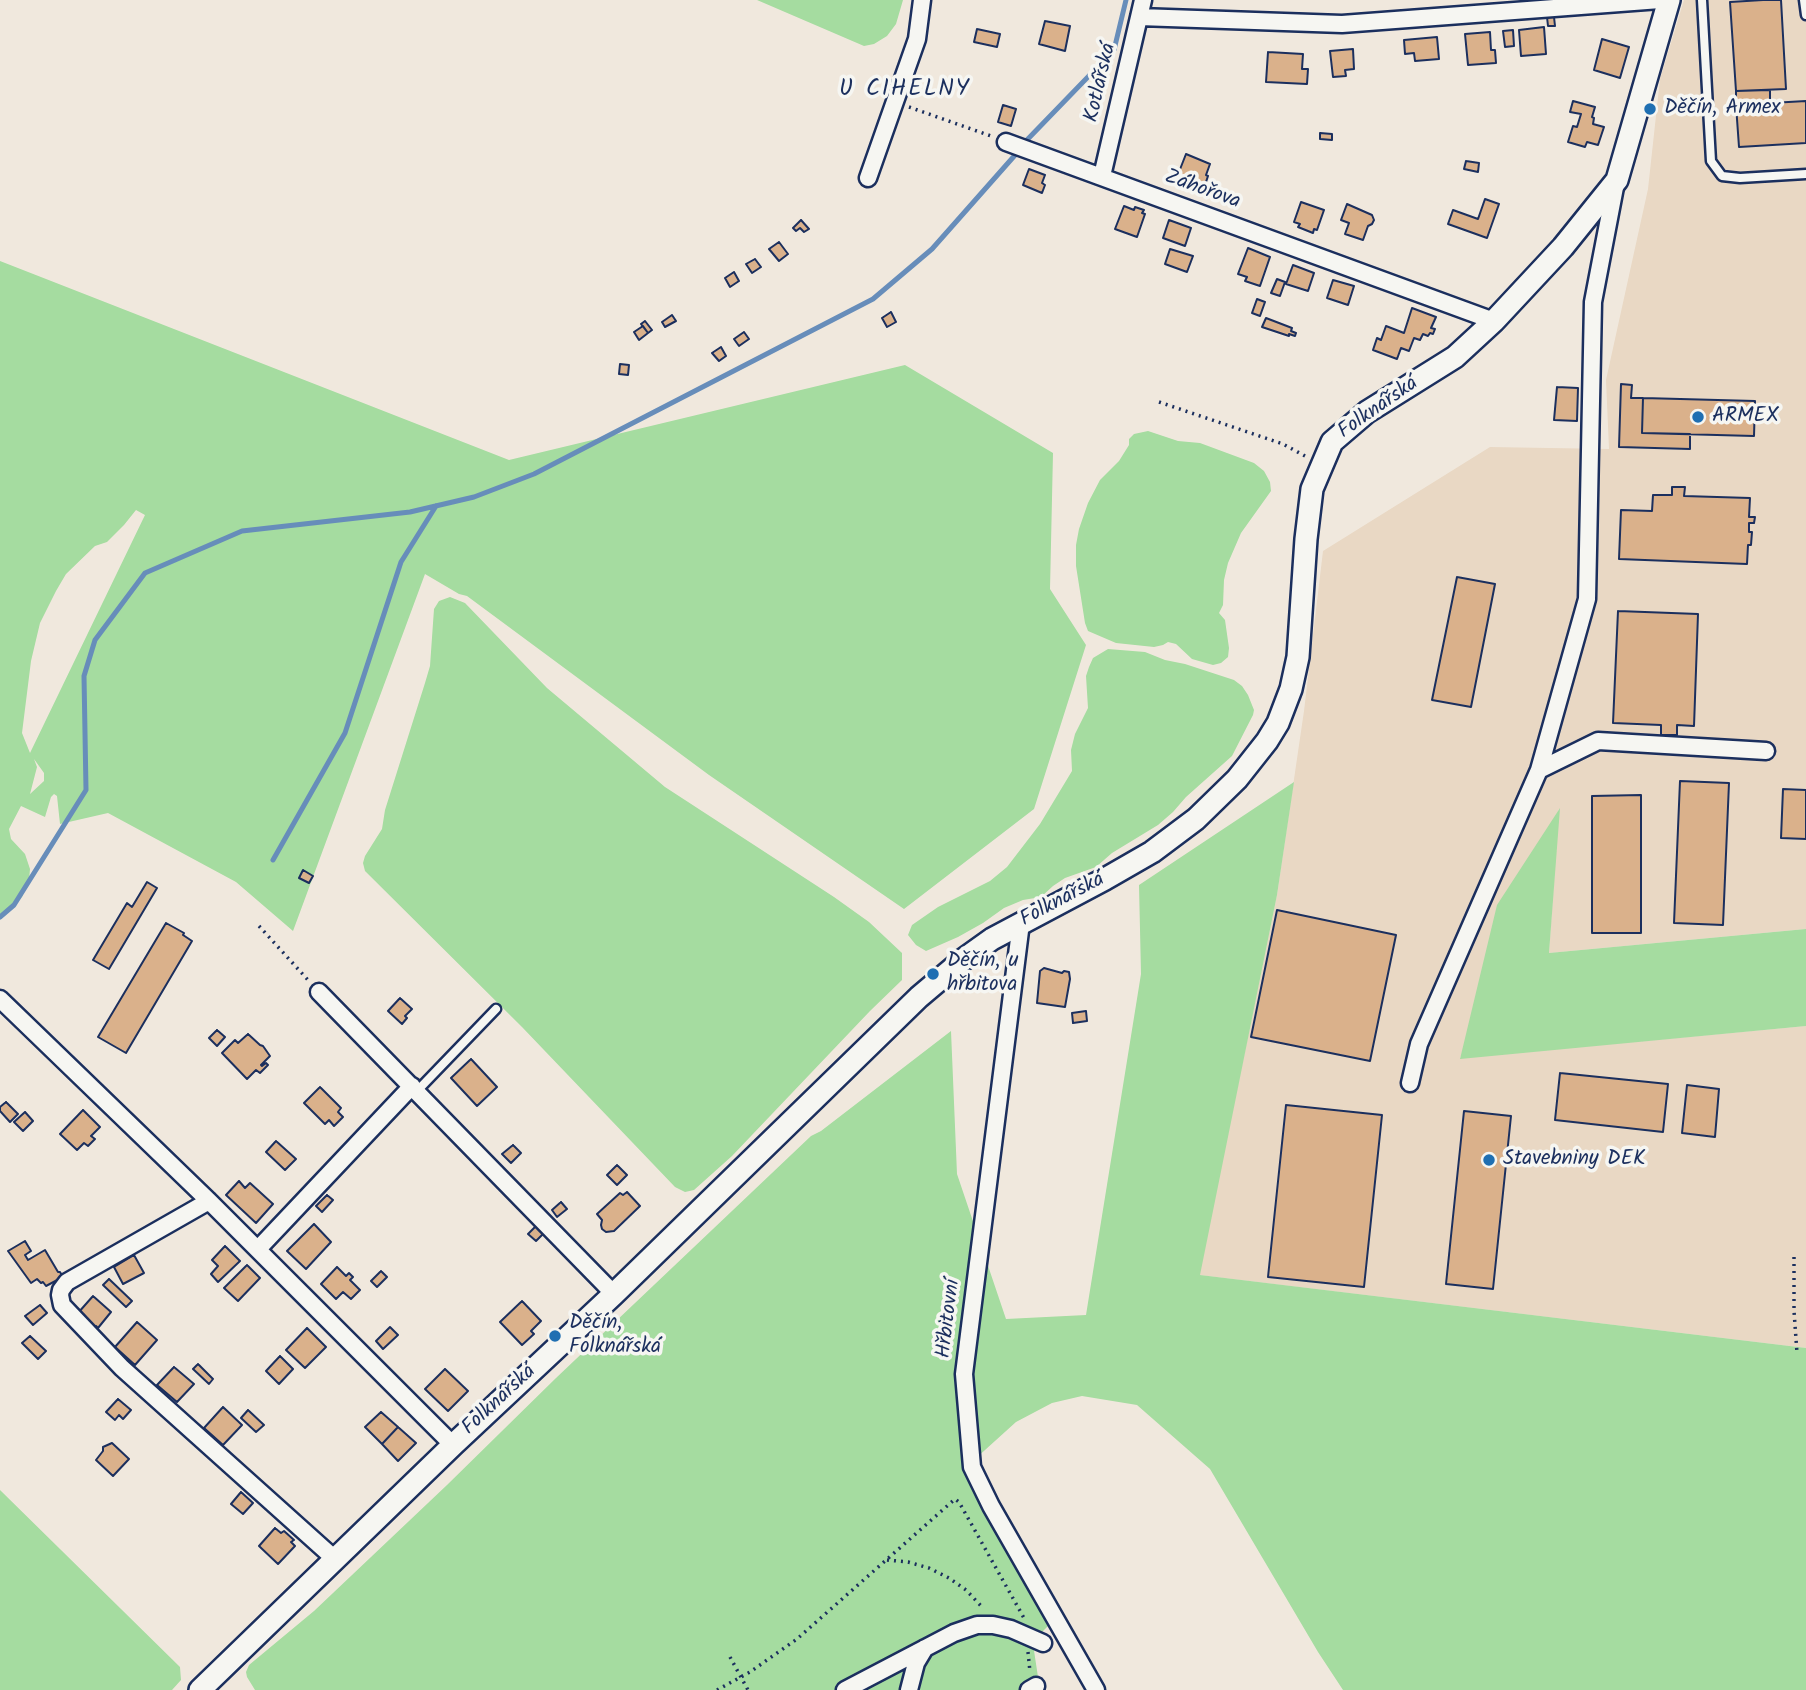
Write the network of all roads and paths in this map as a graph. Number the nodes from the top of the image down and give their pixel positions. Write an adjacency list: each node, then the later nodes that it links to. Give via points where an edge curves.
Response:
1 (922, 0): 9 (street, via 917,39)
2 (1143, 0): 8 (street, Kotlářská)
3 (1660, 0): 8 (street, via 1342,23)
4 (1669, 0): 14 (street, Folknářská)
5 (1702, 0): 11 (lane, via 1711,161 1722,176)
6 (1804, 0): 7 (lane)
7 (1806, 15)
8 (1139, 18): 12 (street, Kotlářská)
9 (895, 102): 10 (path); 13 (street)
10 (1006, 142): 12 (street, Záhořova)
11 (1806, 174)
12 (1102, 176): 15 (street, Záhořova)
13 (868, 178)
14 (1616, 180): 15 (street, Folknářská, via 1563,247); 19 (street, Folknářská, via 1593,302 1587,598)
15 (1494, 321): 17 (street, Folknářská, via 1455,357 1367,412 1332,442)
16 (1159, 402): 17 (path, via 1283,444)
17 (1322, 465): 20 (street, Folknářská, via 1312,489 1296,673 1267,741 1217,800 1174,836 1129,866)
18 (1766, 751): 19 (street, via 1598,741)
19 (1539, 770): 25 (street, Folknářská, via 1419,1044)
20 (1021, 923): 30 (street, Folknářská, via 964,959 919,997); 46 (street, Hřbitovní, via 964,1374 972,1466)
21 (259, 926): 22 (path)
22 (319, 992): 26 (street)
23 (0, 999): 27 (street)
24 (496, 1009): 26 (lane)
25 (1410, 1083)
26 (414, 1089): 28 (street); 30 (street)
27 (209, 1201): 28 (street); 33 (street, via 66,1282 61,1290 62,1305 122,1368)
28 (258, 1250): 32 (street)
29 (1794, 1257): 31 (path)
30 (614, 1294): 32 (street, Folknářská)
31 (1797, 1353)
32 (453, 1445): 33 (street, Folknářská)
33 (336, 1560): 41 (street, Folknářská)
34 (887, 1560): 35 (path, via 919,1565 949,1578 981,1606); 36 (path, via 951,1502 959,1502 1024,1615); 39 (path, via 797,1639)
35 (993, 1625): 36 (street); 37 (street, via 977,1625)
36 (1032, 1638): 40 (path, via 1027,1654)
37 (925, 1648): 44 (street); 45 (street)
38 (730, 1657): 39 (path)
39 (741, 1677): 42 (path); 43 (path)
40 (1033, 1688)
41 (200, 1690)
42 (717, 1690)
43 (748, 1690)
44 (845, 1690)
45 (909, 1690)
46 (1096, 1690)

